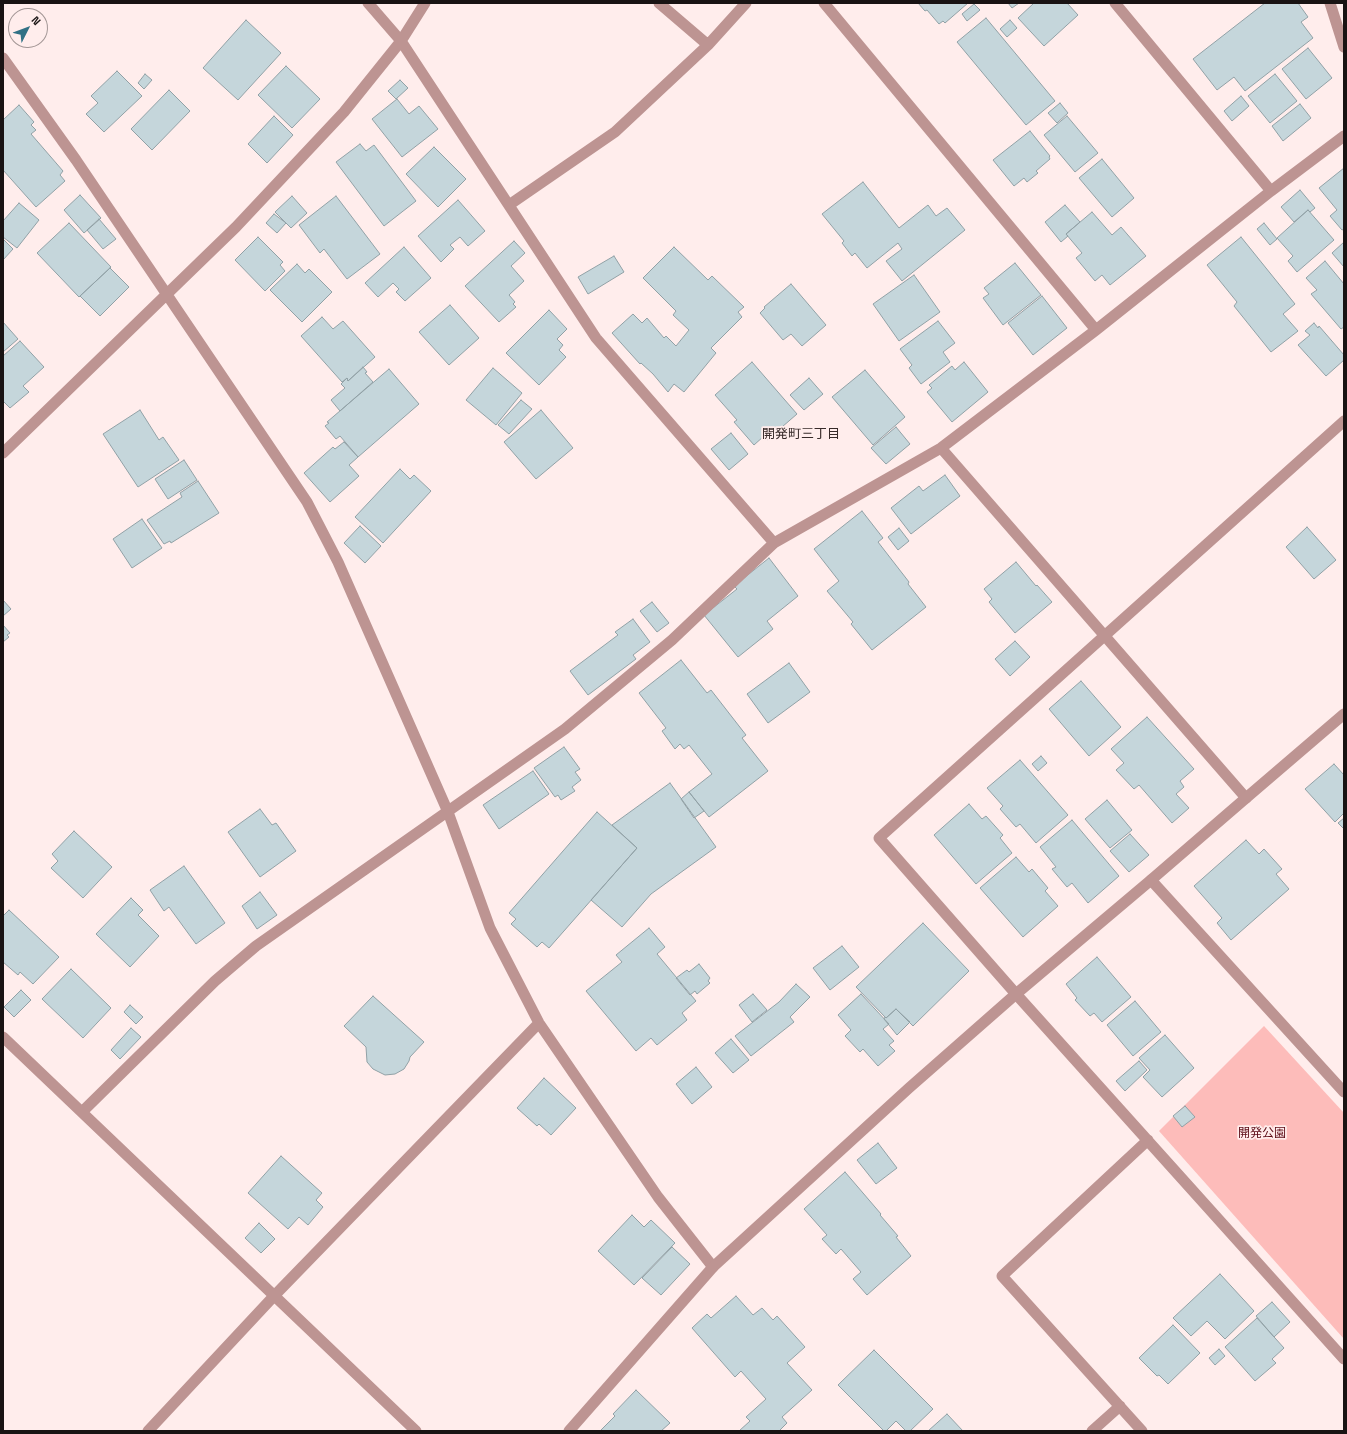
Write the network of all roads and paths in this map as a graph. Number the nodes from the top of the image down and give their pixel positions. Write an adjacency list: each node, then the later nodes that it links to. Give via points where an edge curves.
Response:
1 (368, 3): 8 (street)
2 (425, 3): 8 (street)
3 (659, 3): 9 (street)
4 (746, 3): 9 (street)
5 (824, 3): 16 (street)
6 (1115, 3): 13 (street)
7 (1330, 3): 10 (street)
8 (400, 41): 14 (street); 15 (street, via 344,112 236,227)
9 (708, 45): 14 (street, via 615,132)
10 (1344, 47)
11 (3, 58): 15 (street)
12 (1344, 136): 13 (street)
13 (1271, 191): 16 (street)
14 (509, 205): 20 (street, via 596,338)
15 (167, 295): 19 (street); 24 (street, via 307,502 338,562)
16 (1096, 330): 18 (street)
17 (1344, 421): 21 (street)
18 (941, 448): 20 (street); 21 (street)
19 (3, 453)
20 (774, 543): 24 (street, via 672,640 565,729)
21 (1104, 636): 23 (street); 26 (street, via 879,838)
22 (1344, 714): 23 (street)
23 (1246, 798): 25 (street)
24 (448, 812): 27 (street, via 490,928); 30 (street, via 250,951 214,981)
25 (1152, 880): 26 (street); 29 (street)
26 (1016, 994): 31 (street); 32 (street)
27 (540, 1023): 32 (street, via 658,1197); 33 (street)
28 (3, 1037): 30 (street)
29 (1344, 1092)
30 (82, 1112): 33 (street)
31 (1148, 1140): 34 (street); 35 (street, via 1002,1276)
32 (713, 1266): 38 (street)
33 (274, 1296): 36 (street); 37 (street)
34 (1344, 1359)
35 (1120, 1406): 39 (street); 40 (street)
36 (148, 1431)
37 (416, 1431)
38 (568, 1431)
39 (1092, 1431)
40 (1142, 1431)

